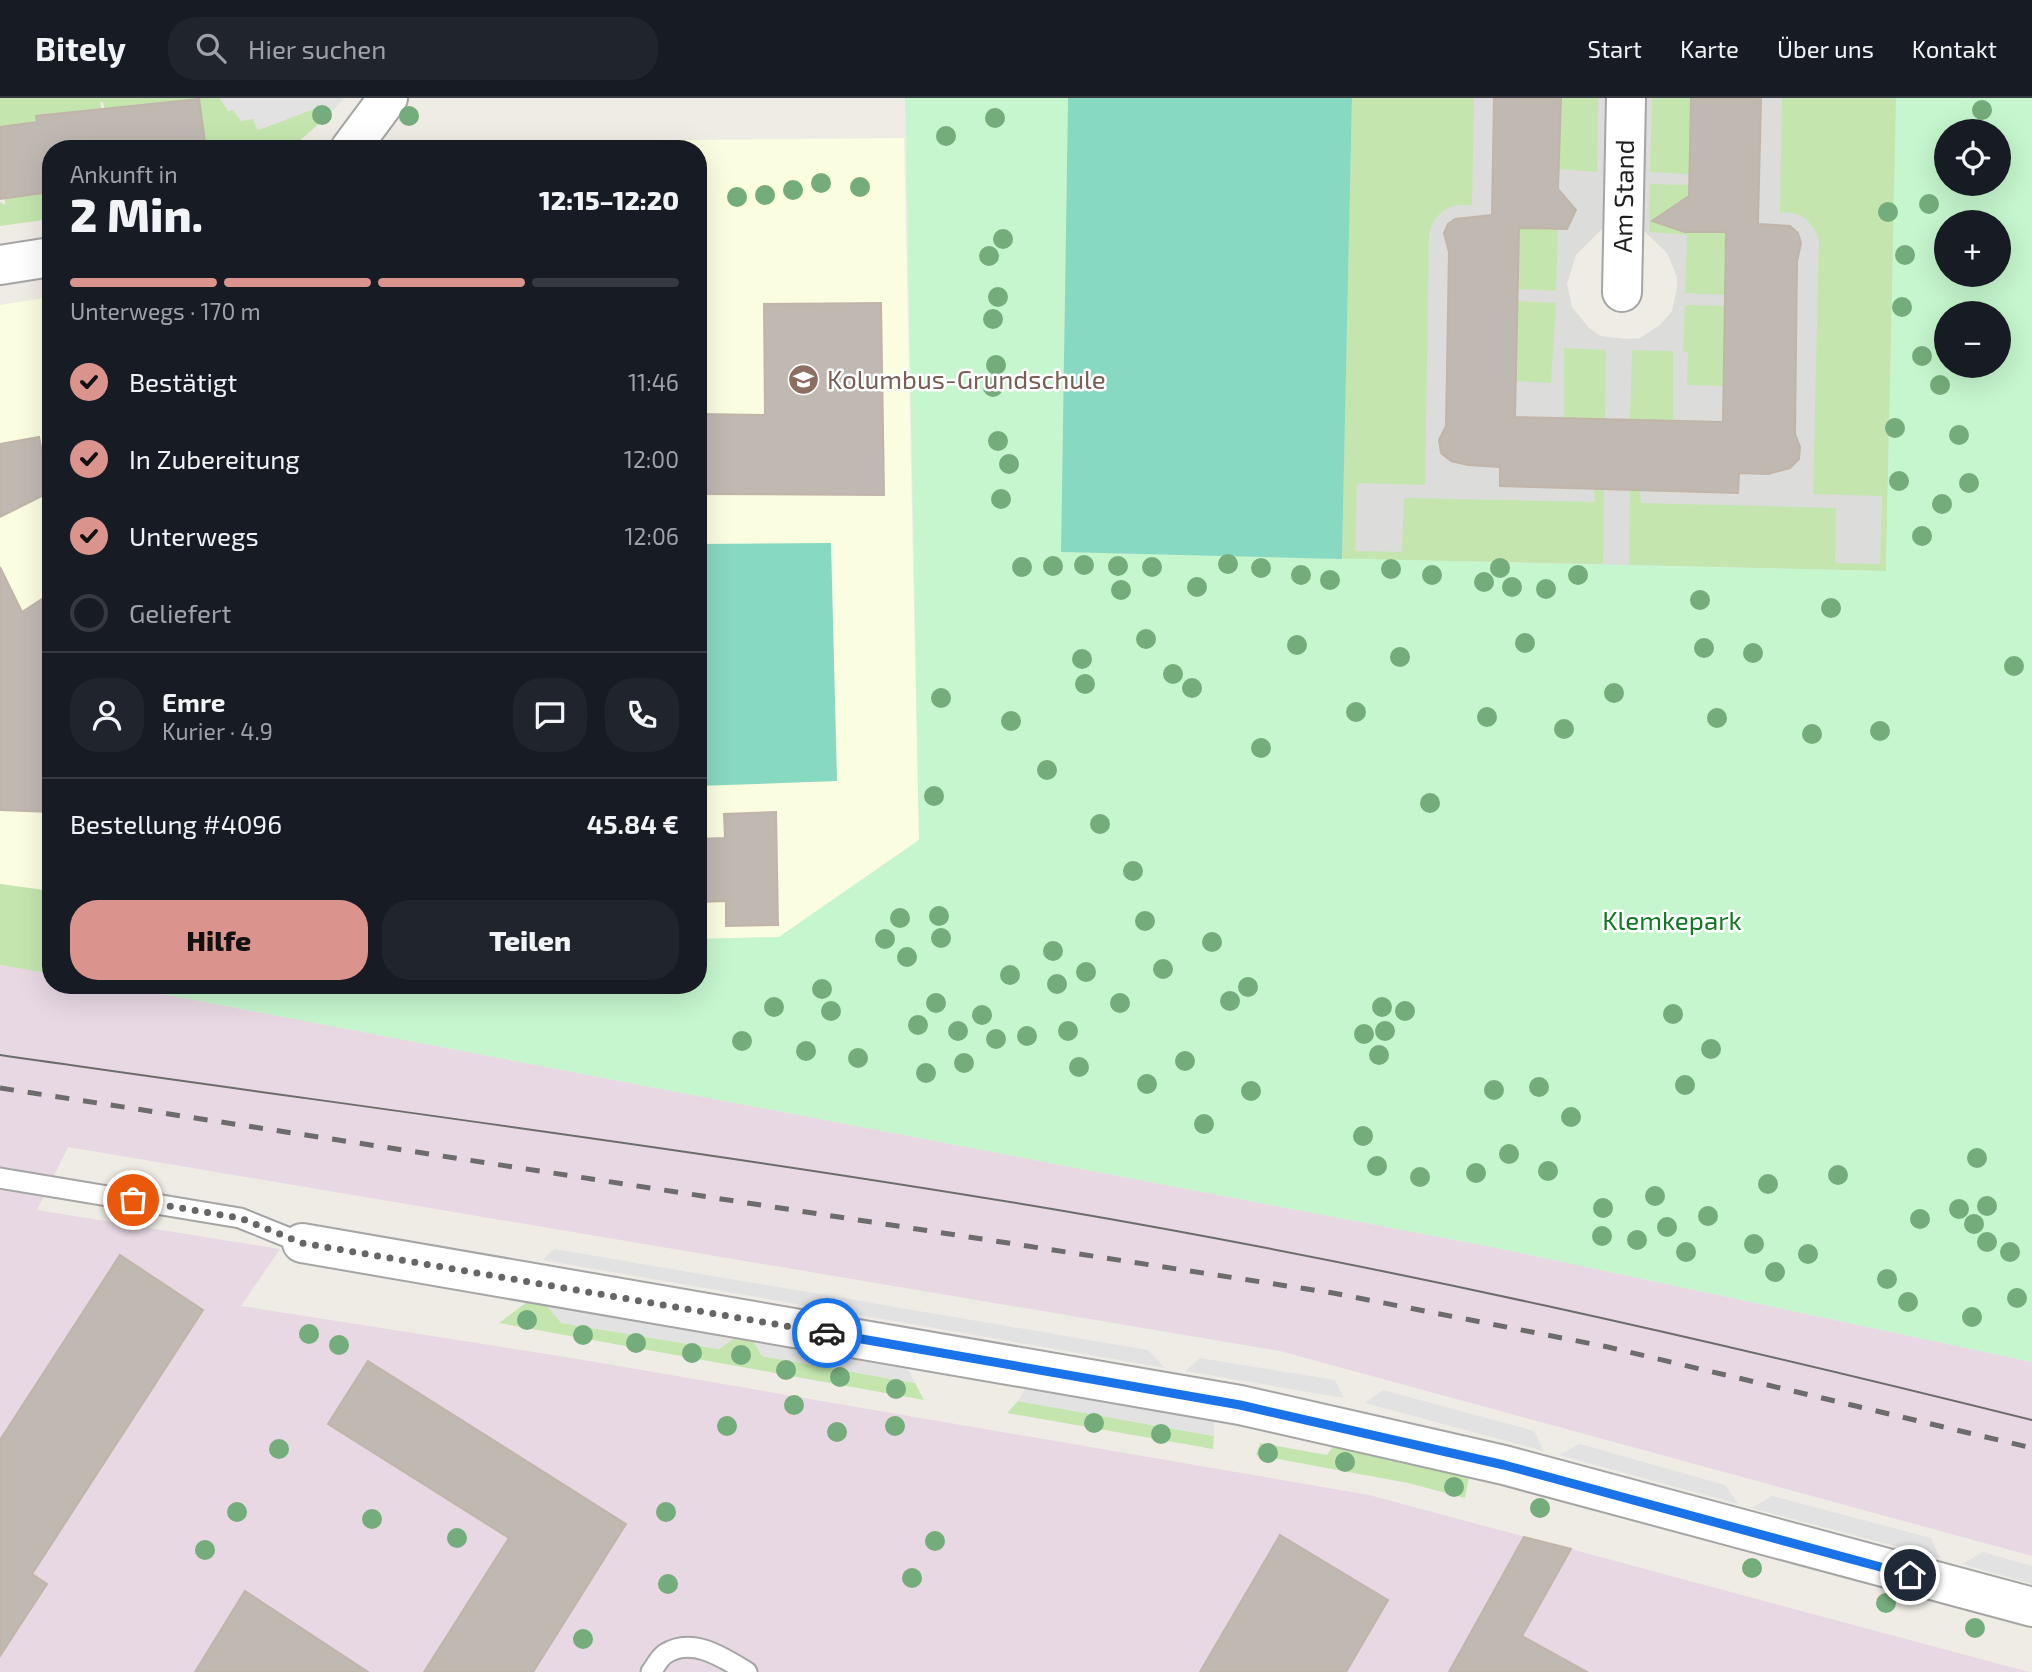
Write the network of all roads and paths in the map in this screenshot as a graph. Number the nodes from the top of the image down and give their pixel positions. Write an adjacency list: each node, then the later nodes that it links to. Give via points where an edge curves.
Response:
1 (388, 98): 3 (street)
2 (1626, 98): 6 (street, Am Stand)
3 (357, 140)
4 (42, 258): 5 (street)
5 (0, 265)
6 (1622, 292)
7 (0, 1178): 8 (lane, via 240,1218)
8 (302, 1243): 9 (street, via 1240,1405 1504,1465)
9 (2032, 1607)
10 (651, 1672): 11 (lane, via 664,1654 689,1647 718,1654)
11 (747, 1672)

